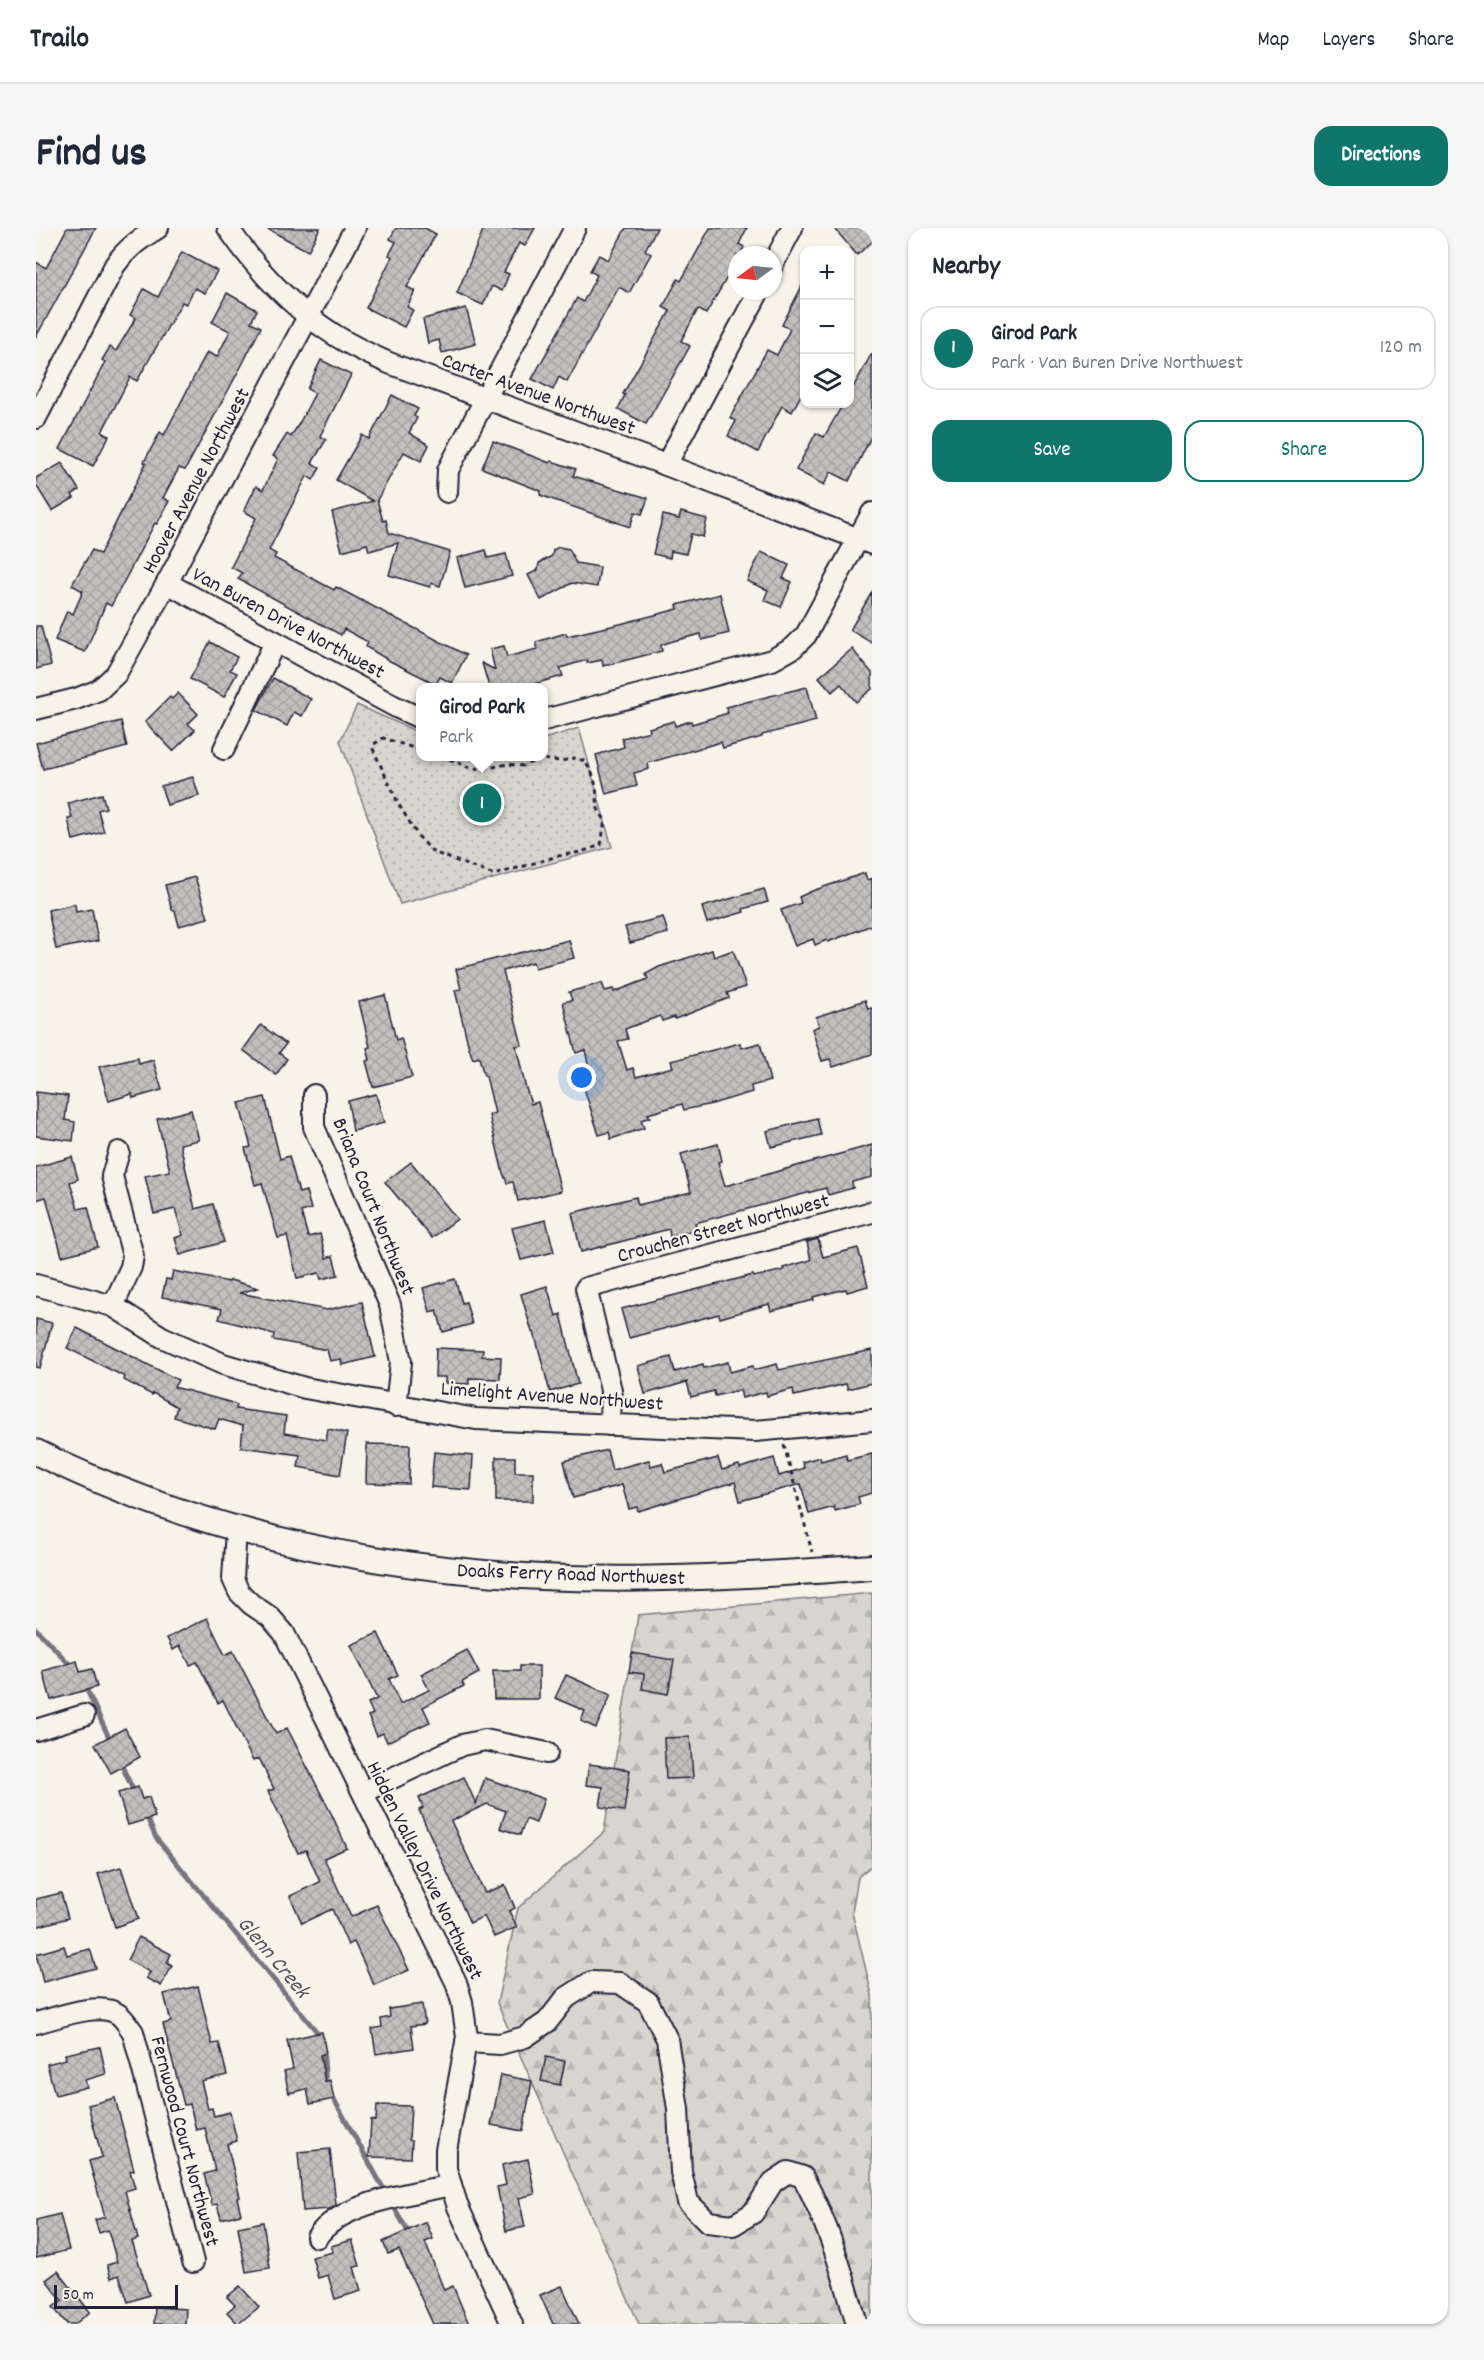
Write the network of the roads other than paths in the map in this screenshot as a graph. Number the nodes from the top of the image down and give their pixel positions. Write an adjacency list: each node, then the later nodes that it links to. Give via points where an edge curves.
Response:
1 (158, 228): 10 (street, via 137,240 115,266)
2 (228, 228): 8 (street, Carter Avenue Northwest, via 266,276)
3 (355, 228): 8 (street, Hoover Avenue Northwest)
4 (575, 228): 9 (street)
5 (792, 228): 6 (street)
6 (782, 247)
7 (754, 300): 11 (street)
8 (308, 316): 9 (street, Carter Avenue Northwest, via 389,363); 15 (street, Hoover Avenue Northwest)
9 (484, 399): 11 (street, Carter Avenue Northwest); 12 (street, via 448,470)
10 (36, 418)
11 (666, 465): 14 (street, Carter Avenue Northwest)
12 (447, 492)
13 (872, 513): 14 (street)
14 (865, 542): 19 (street, via 806,635 772,660)
15 (167, 583): 16 (street, Van Buren Drive Northwest); 17 (street, Hoover Avenue Northwest, via 116,674 99,690)
16 (275, 642): 18 (street, Van Buren Drive Northwest); 20 (street)
17 (36, 709)
18 (416, 716)
19 (548, 719)
20 (224, 749)
21 (314, 1095): 26 (street, Briana Court Northwest, via 314,1126 390,1305 401,1362)
22 (119, 1152): 25 (street, via 112,1176 133,1256)
23 (872, 1212): 28 (street, Crouchen Street Northwest, via 586,1288 611,1390)
24 (36, 1285): 25 (street, Limelight Avenue Northwest)
25 (113, 1306): 26 (street, Limelight Avenue Northwest, via 162,1337 223,1364 305,1388)
26 (396, 1406): 28 (street, Limelight Avenue Northwest, via 476,1419)
27 (872, 1420): 28 (street, Limelight Avenue Northwest, via 755,1431)
28 (610, 1425)
29 (36, 1452): 30 (main road, Doaks Ferry Road Northwest, via 164,1505)
30 (236, 1529): 31 (main road, Doaks Ferry Road Northwest, via 408,1565 544,1577 693,1578); 35 (street, Hidden Valley Drive Northwest, via 233,1579 239,1592 284,1633)
31 (872, 1567)
32 (84, 1715): 33 (street)
33 (36, 1730)
34 (547, 1752): 35 (street, via 485,1740 462,1745)
35 (363, 1792): 37 (street, Hidden Valley Drive Northwest, via 456,1982)
36 (36, 2023): 40 (street, Fernwood Court Northwest, via 104,2009 118,2014 133,2032)
37 (466, 2042): 38 (street, Hidden Valley Drive Northwest, via 446,2150); 42 (street, via 500,2044 525,2037 547,2022 566,1998 591,1982 621,1983 648,2002 667,2039 678,2109 681,2172 688,2202 708,2222 733,2225 753,2213 773,2182 788,2172 804,2177 842,2271)
38 (450, 2185): 39 (street, via 357,2209 328,2224); 41 (street, Hidden Valley Drive Northwest)
39 (317, 2237)
40 (193, 2262)
41 (512, 2324)
42 (857, 2324)

